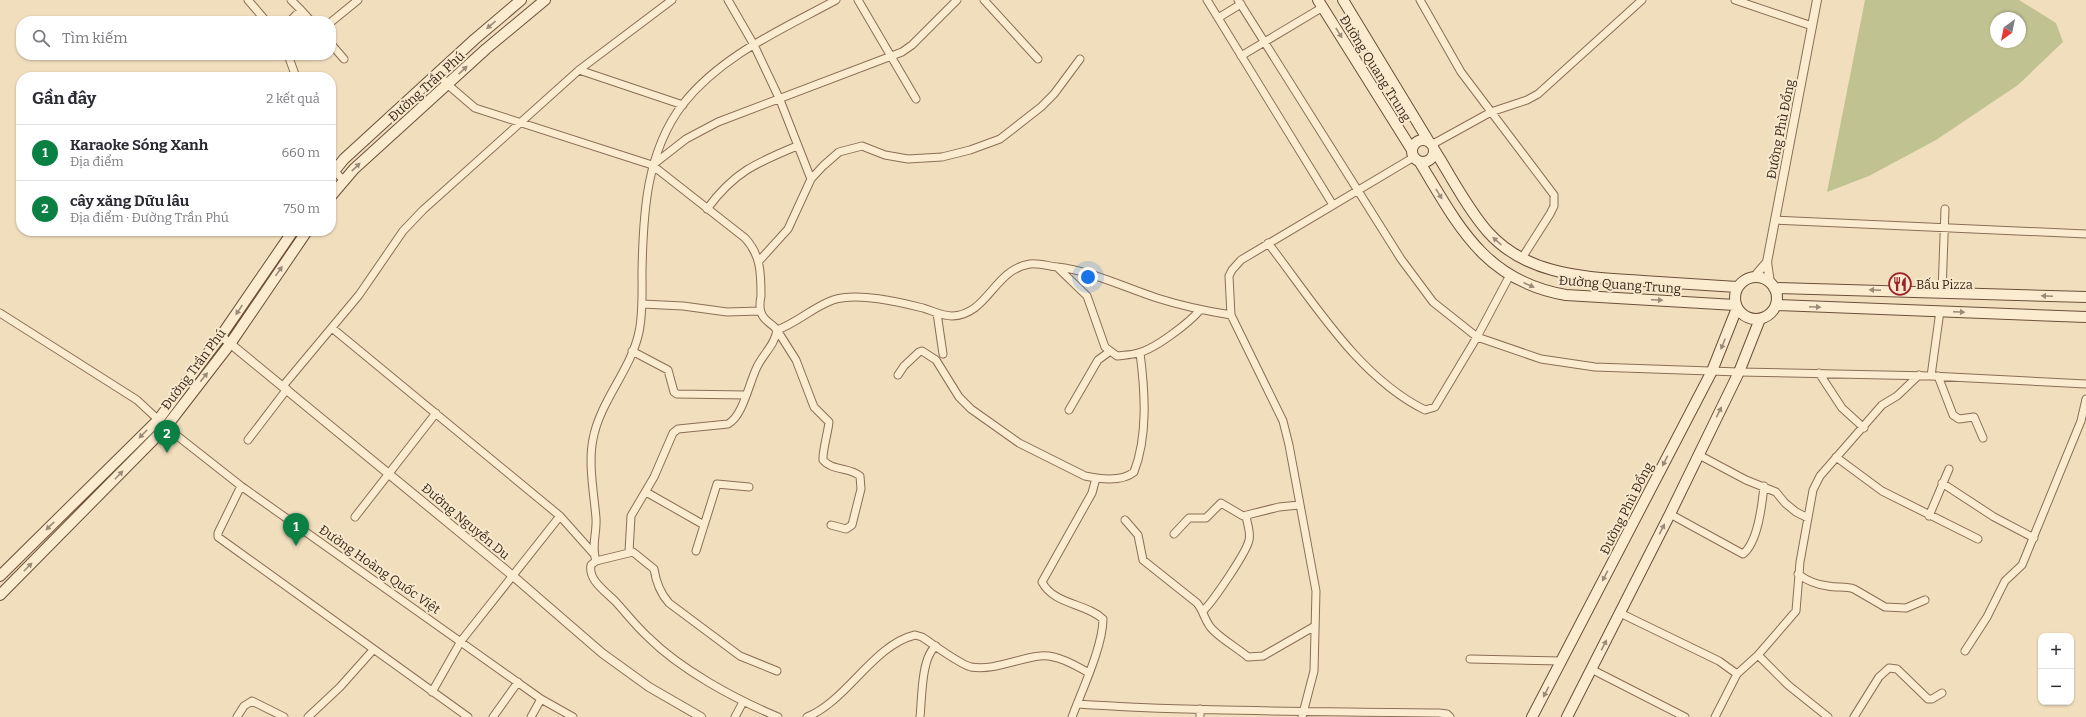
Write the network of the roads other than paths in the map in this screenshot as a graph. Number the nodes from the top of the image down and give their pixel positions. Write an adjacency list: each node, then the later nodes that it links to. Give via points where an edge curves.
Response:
1 (248, 0): 24 (street)
2 (291, 0): 23 (street)
3 (358, 0): 27 (street)
4 (521, 0): 41 (main road, Đường Trần Phú, one-way to 41)
5 (545, 0): 42 (main road, Đường Trần Phú, one-way to 5)
6 (672, 0): 22 (street)
7 (678, 0): 22 (street)
8 (728, 0): 31 (street)
9 (836, 0): 31 (street)
10 (858, 0): 34 (street)
11 (957, 0): 34 (street, via 908,49)
12 (984, 0): 35 (street)
13 (1207, 0): 28 (street)
14 (1343, 0): 48 (main road, Đường Quang Trung)
15 (1420, 0): 46 (street, via 1461,72)
16 (1642, 0): 46 (street, via 1538,94)
17 (1736, 0): 20 (street)
18 (1817, 0): 29 (street, Đường Phù Đổng)
19 (1239, 2): 28 (street); 30 (street)
20 (1749, 2): 29 (street)
21 (1321, 4): 30 (street); 50 (main road, Đường Quang Trung, one-way to 50)
22 (666, 6): 39 (street)
23 (301, 10): 25 (street); 26 (street)
24 (262, 16)
25 (295, 16)
26 (306, 16)
27 (336, 18)
28 (1218, 18): 33 (street)
29 (1812, 26): 61 (street, Đường Phù Đổng)
30 (1264, 42): 33 (street); 57 (street)
31 (754, 45): 44 (street); 45 (street, via 719,67)
32 (336, 50): 38 (street)
33 (1241, 56): 58 (street)
34 (891, 57): 43 (street); 44 (street)
35 (1038, 59)
36 (1080, 59): 54 (street, via 1041,107 1000,139 942,157 908,159 885,155 862,146 846,149 831,158)
37 (290, 60): 40 (street)
38 (344, 60)
39 (580, 70): 45 (street); 47 (street)
40 (294, 72)
41 (438, 73): 42 (street); 52 (main road, Đường Trần Phú)
42 (447, 84): 47 (street, via 475,108); 55 (main road, Đường Trần Phú, one-way to 42)
43 (916, 99)
44 (780, 100): 49 (street); 51 (street, via 699,131)
45 (683, 105): 51 (street, via 666,132)
46 (1491, 112): 48 (street); 67 (street, via 1554,195 1554,206 1550,214)
47 (522, 123): 51 (street); 88 (street, via 412,221 369,282)
48 (1432, 145): 50 (main road, via 1417,141); 50 (main road, via 1430,160); 67 (main road, Đường Quang Trung, one-way to 48, via 1501,245 1489,233 1474,214)
49 (797, 146): 54 (street); 59 (street, via 745,170 725,186)
50 (1415, 156): 57 (street); 71 (main road, Đường Quang Trung, one-way to 71, via 1474,246)
51 (652, 165): 59 (street); 77 (street, via 644,217)
52 (336, 167)
53 (336, 174): 55 (street)
54 (811, 179): 68 (street, via 788,229)
55 (343, 180): 56 (main road, Đường Trần Phú)
56 (336, 189)
57 (1358, 190): 58 (street); 91 (street, via 1401,259 1433,302)
58 (1333, 205): 66 (street)
59 (707, 209): 68 (street, via 745,238)
60 (1945, 209): 62 (street)
61 (1775, 220): 62 (street); 69 (street, Đường Phù Đổng)
62 (1945, 228): 63 (street); 75 (street)
63 (2086, 234)
64 (290, 236): 90 (main road, Đường Trần Phú, one-way to 90)
65 (304, 236): 92 (main road, Đường Trần Phú, one-way to 65)
66 (1268, 244): 85 (street, via 1241,260 1232,270 1229,284); 91 (street, via 1336,333 1377,379 1425,410 1435,407)
67 (1522, 258): 74 (main road, Đường Quang Trung, via 1568,275)
68 (759, 261): 81 (street)
69 (1767, 262): 72 (street); 73 (street, Đường Phù Đổng)
70 (1057, 267): 80 (street, via 1067,267); 84 (street, via 1030,264 1016,268 997,283 976,308 965,314 951,316); 94 (street, via 1087,296 1105,348)
71 (1510, 275): 79 (main road, Đường Quang Trung, one-way to 79, via 1547,292 1566,295); 91 (street)
72 (1754, 277): 73 (main road, via 1763,278); 74 (main road, via 1744,280)
73 (1772, 285): 75 (main road, one-way to 73); 78 (main road, via 1777,296)
74 (1737, 287): 79 (main road, via 1734,296)
75 (1942, 292): 76 (main road, one-way to 75)
76 (2086, 297)
77 (642, 304): 81 (street, via 726,312); 93 (street, via 639,334)
78 (1776, 305): 82 (main road, one-way to 82); 87 (main road, via 1770,314)
79 (1736, 306): 87 (main road, via 1746,317); 97 (main road, Đường Phù Đổng, one-way to 97)
80 (1200, 310): 85 (street); 95 (street, via 1181,328)
81 (760, 311): 89 (street)
82 (1940, 311): 86 (main road, one-way to 86); 102 (street)
83 (0, 313): 109 (street, Đường Hoàng Quốc Việt, via 116,385 149,409)
84 (937, 313): 89 (street, via 889,300 834,300); 96 (street)
85 (1231, 315): 124 (street, via 1283,421 1290,445)
86 (2086, 317)
87 (1760, 319): 98 (main road)
88 (332, 328): 104 (street); 108 (street)
89 (777, 330): 105 (street, via 774,342 757,367); 133 (street, via 796,360 814,407 829,422 823,460 829,465 860,476 861,489 852,525 846,529)
90 (221, 336): 92 (street, Đường Nguyễn Du); 109 (main road, Đường Trần Phú)
91 (1477, 337): 97 (street, via 1541,359 1570,364)
92 (230, 344): 104 (street, Đường Nguyễn Du); 110 (main road, Đường Trần Phú, one-way to 92)
93 (632, 351): 105 (street, via 668,370 674,392 677,394); 139 (street, via 604,408 593,438 593,497 596,520)
94 (1109, 352): 95 (street, via 1117,356); 107 (street, via 1095,365)
95 (1140, 353): 118 (street, via 1143,418 1141,449 1137,464 1129,476)
96 (943, 354)
97 (1712, 371): 98 (street); 155 (main road, Đường Phù Đổng, one-way to 155)
98 (1739, 372): 99 (street); 114 (main road, one-way to 98)
99 (1819, 373): 101 (street); 111 (street, via 1842,408)
100 (898, 374): 118 (street, via 919,352 927,354 936,360 958,397 972,409 1019,443 1085,476)
101 (1919, 376): 102 (street); 111 (street, via 1897,396 1882,405)
102 (1934, 376): 103 (street); 112 (street, via 1953,415 1959,419 1974,418)
103 (2086, 384)
104 (285, 387): 113 (street); 117 (street, Đường Nguyễn Du)
105 (746, 395): 123 (street, via 737,415 728,424 684,428 673,433)
106 (2086, 399): 135 (street, via 2081,421)
107 (1069, 410)
108 (436, 413): 117 (street); 126 (street)
109 (158, 420): 110 (street, Đường Hoàng Quốc Việt); 142 (main road, Đường Trần Phú, one-way to 142)
110 (166, 427): 120 (street, Đường Hoàng Quốc Việt); 144 (main road, Đường Trần Phú, one-way to 110)
111 (1864, 428): 115 (street)
112 (1983, 438)
113 (248, 440)
114 (1699, 455): 121 (street, via 1746,480); 125 (main road)
115 (1836, 457): 128 (street, via 1882,491); 130 (street, via 1820,476 1813,490)
116 (1949, 469): 119 (street)
117 (389, 474): 129 (street); 143 (street, Đường Nguyễn Du)
118 (1096, 478): 158 (street, via 1092,493 1042,582 1054,595 1103,619)
119 (1942, 483): 128 (street); 135 (street, via 1994,517)
120 (241, 486): 149 (street, Đường Hoàng Quốc Việt); 151 (street, via 218,532 218,537)
121 (1764, 486): 125 (street, via 1756,532 1743,554); 130 (street, via 1776,492 1796,512)
122 (749, 487): 132 (street, via 717,484)
123 (646, 492): 132 (street); 138 (street, via 631,516)
124 (1299, 506): 127 (street, via 1279,507); 148 (street, via 1316,591)
125 (1670, 514): 147 (main road, one-way to 125)
126 (560, 516): 139 (street); 143 (street)
127 (1246, 516): 134 (street, via 1221,503 1206,518 1189,518); 146 (street, via 1250,536 1247,548)
128 (1929, 516): 136 (street)
129 (355, 517)
130 (1808, 518): 141 (street)
131 (1125, 520): 146 (street, via 1138,535 1143,560)
132 (704, 525): 137 (street)
133 (831, 525)
134 (1174, 534)
135 (2034, 538): 152 (street, via 2022,565 2005,581 1987,617)
136 (1978, 539)
137 (696, 551)
138 (629, 552): 140 (street); 157 (street, via 641,557 654,569 656,581 669,603 740,656)
139 (593, 553): 140 (street)
140 (596, 561): 164 (street, via 591,565 592,577 648,638 672,658)
141 (1798, 574): 145 (street, via 1827,586 1849,587 1885,606 1906,608); 153 (street, via 1796,611)
142 (0, 576)
143 (513, 576): 149 (street); 176 (street, Đường Nguyễn Du, via 602,653 649,687)
144 (0, 595)
145 (1925, 600)
146 (1204, 610): 148 (street, via 1212,630 1248,657 1263,656)
147 (1620, 613): 156 (main road, one-way to 147); 159 (street, via 1719,661)
148 (1315, 626): 168 (street, via 1314,671)
149 (461, 641): 160 (street, Đường Hoàng Quốc Việt); 161 (street)
150 (936, 646): 158 (street, via 970,666 1014,663 1049,656); 179 (street, via 918,635 908,637 883,653 818,713); 180 (street, via 929,657 924,675)
151 (373, 650): 161 (street); 171 (street, via 340,687)
152 (1965, 651)
153 (1758, 655): 159 (street); 167 (street)
154 (1470, 659): 155 (street)
155 (1562, 661): 184 (main road, Đường Phù Đổng, one-way to 184)
156 (1591, 669): 185 (main road); 186 (street)
157 (777, 671)
158 (1089, 673): 165 (street)
159 (1737, 674): 187 (street)
160 (518, 682): 163 (street, Đường Hoàng Quốc Việt); 173 (street)
161 (432, 692): 172 (street)
162 (1942, 693): 189 (street, via 1928,699 1897,669 1889,668 1879,677)
163 (541, 698): 174 (street); 175 (street, Đường Hoàng Quốc Việt)
164 (743, 702): 177 (street); 178 (street)
165 (1077, 704): 166 (street); 181 (street)
166 (1200, 709): 168 (street); 182 (street)
167 (1817, 714): 188 (street)
168 (1303, 715): 183 (street, via 1446,714)
169 (237, 717): 170 (street, via 244,706 252,701)
170 (284, 717)
171 (308, 717)
172 (468, 717)
173 (493, 717)
174 (531, 717)
175 (572, 717)
176 (701, 717)
177 (735, 717)
178 (778, 717)
179 (807, 717)
180 (920, 717)
181 (1072, 717)
182 (1200, 717)
183 (1450, 717)
184 (1532, 717)
185 (1567, 717)
186 (1685, 717)
187 (1715, 717)
188 (1828, 717)
189 (1854, 717)

